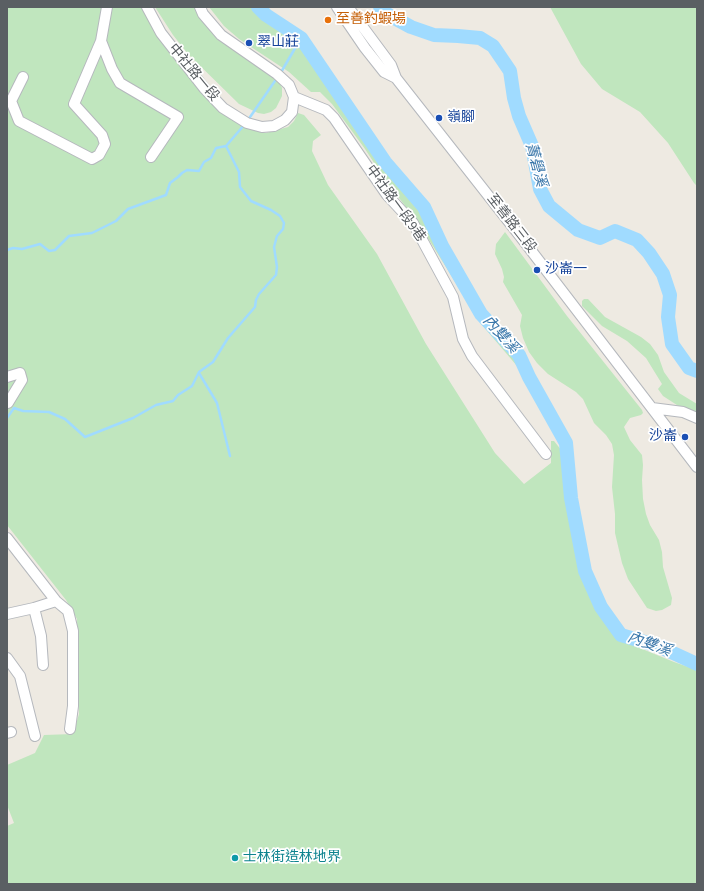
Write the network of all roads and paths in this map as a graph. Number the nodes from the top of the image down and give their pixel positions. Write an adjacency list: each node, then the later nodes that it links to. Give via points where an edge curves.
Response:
1 (107, 7): 6 (street)
2 (147, 7): 9 (street, 中社路一段, via 161,33 204,88 223,108 247,123 262,127 274,126 285,120 292,112)
3 (200, 7): 9 (street, via 222,35 289,85)
4 (337, 7): 8 (street, 至善路三段, via 384,72)
5 (348, 7): 8 (street, 至善路三段, via 391,65)
6 (101, 41): 7 (street, via 74,104 102,134 105,144 99,155 92,159 19,120 11,101); 10 (street, via 120,83 178,117)
7 (23, 77)
8 (396, 78): 13 (street, 至善路三段)
9 (294, 97): 15 (street, 中社路一段9巷, via 326,110 334,118 387,195 413,224 453,297 463,339 472,356)
10 (151, 157)
11 (7, 377): 12 (street, via 20,373 22,380)
12 (8, 403)
13 (652, 408): 14 (street, via 683,412); 16 (street, 至善路三段)
14 (697, 418)
15 (546, 454)
16 (697, 467)
17 (7, 538): 18 (street)
18 (56, 601): 19 (street); 23 (street, via 68,611 73,630 73,706)
19 (34, 608): 20 (street); 22 (street, via 41,636)
20 (7, 614)
21 (7, 658): 24 (street, via 20,676)
22 (43, 665)
23 (70, 729)
24 (35, 736)

